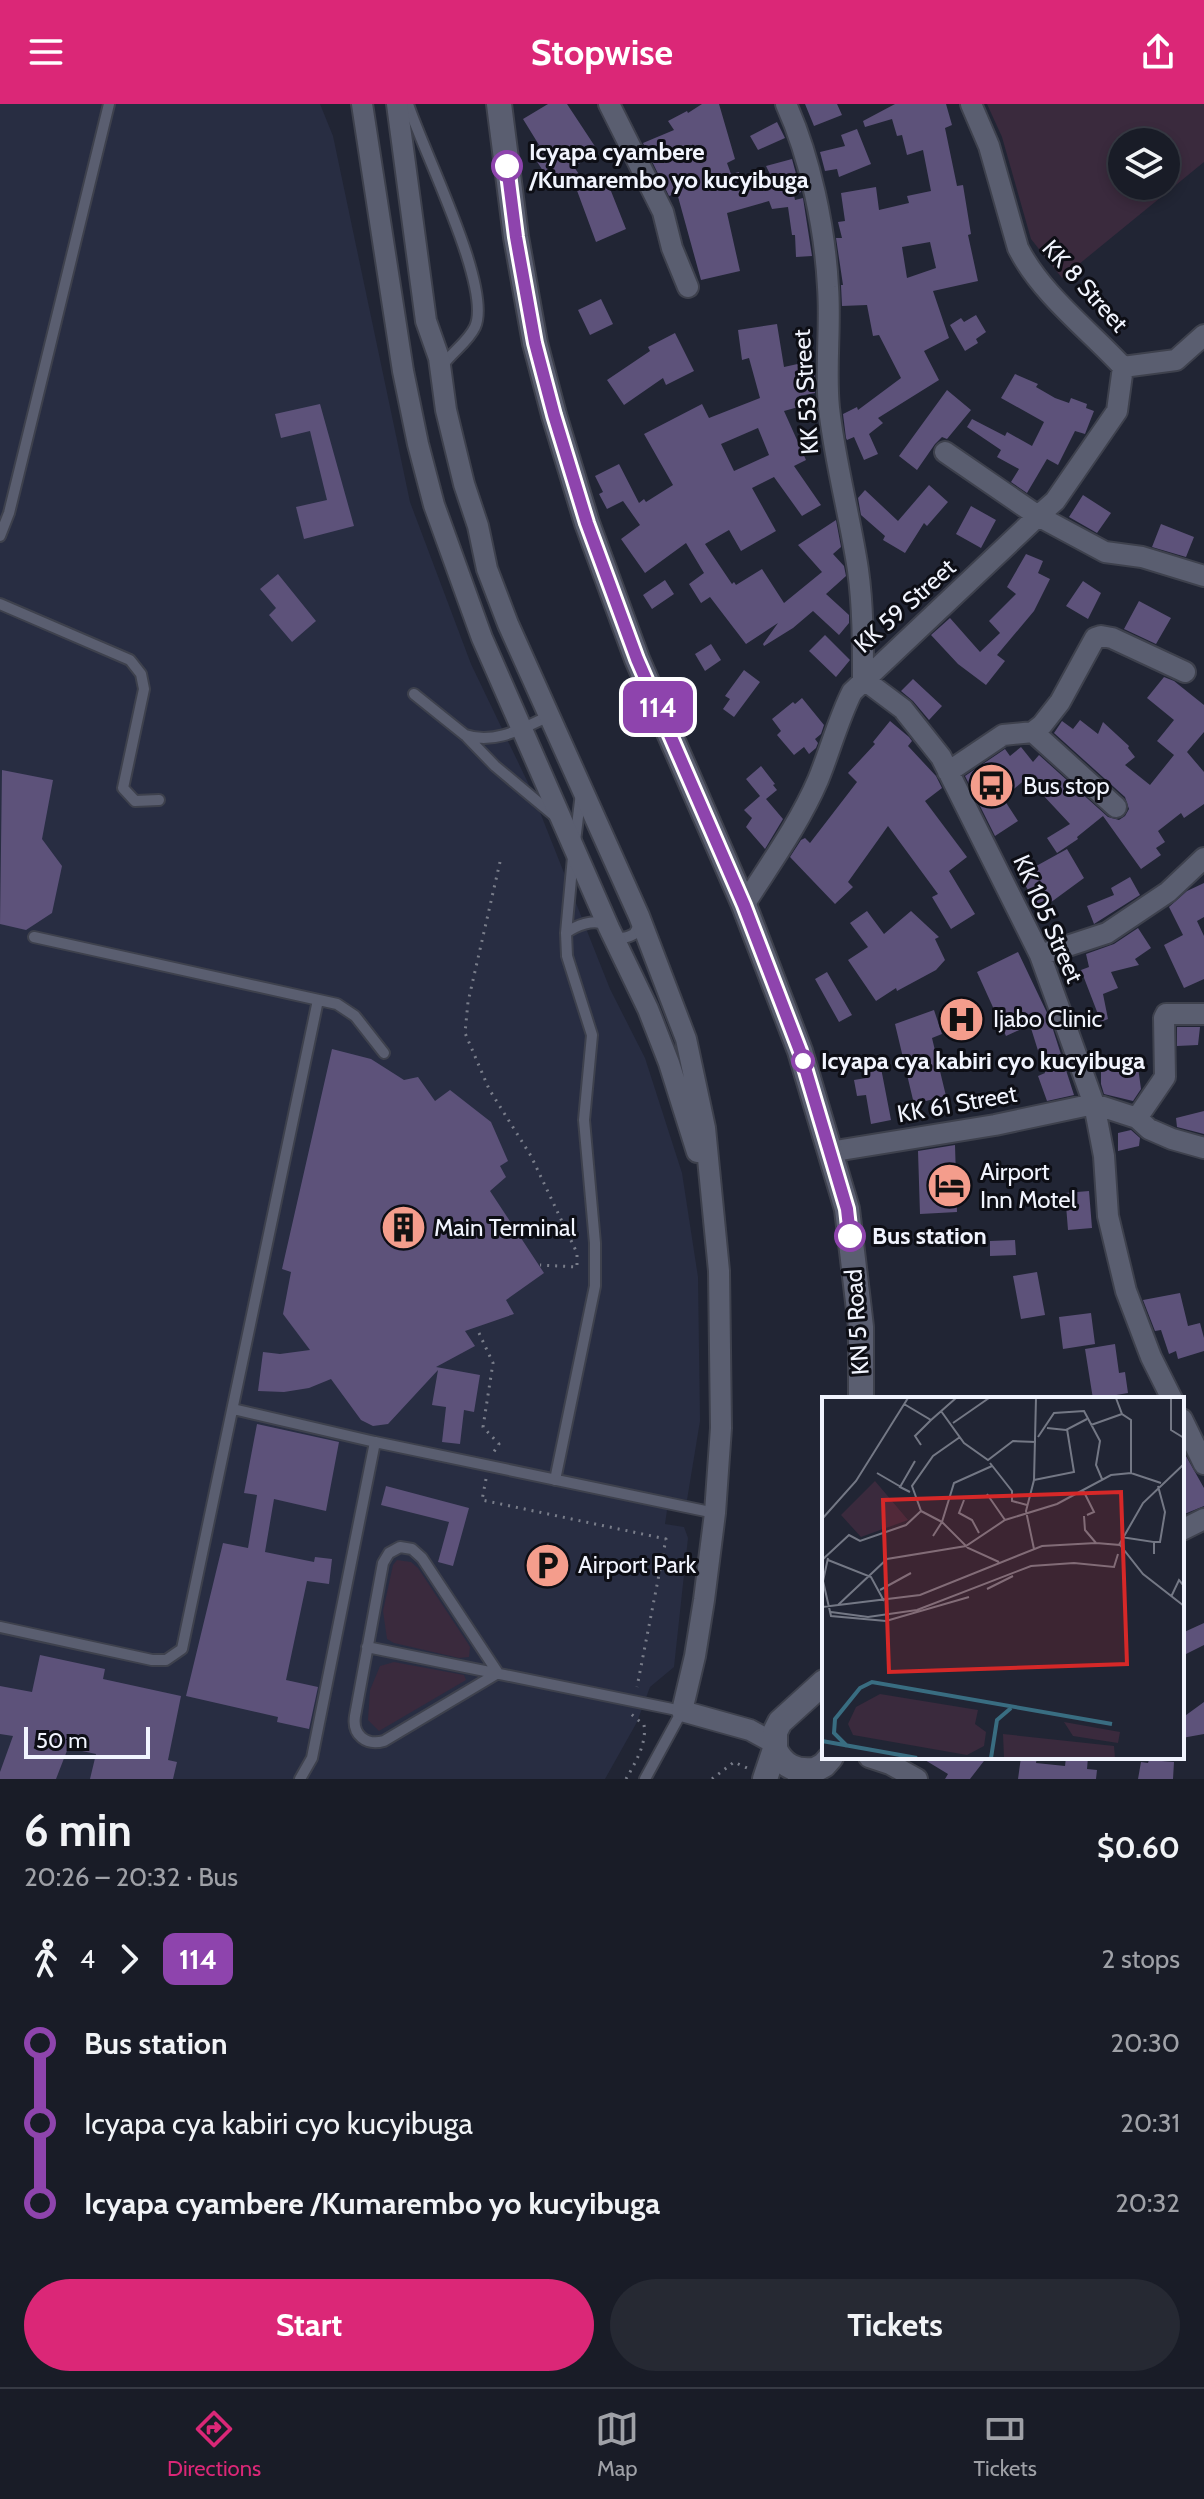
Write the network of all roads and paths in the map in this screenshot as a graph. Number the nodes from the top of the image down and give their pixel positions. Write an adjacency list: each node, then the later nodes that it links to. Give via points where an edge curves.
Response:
1 (109, 104): 15 (lane)
2 (362, 104): 22 (street, via 418,444 453,563)
3 (397, 104): 12 (street, via 426,321)
4 (408, 104): 12 (lane, via 478,293 476,326)
5 (499, 104): 32 (main road, KN 5 Road, via 535,343 587,523 637,659)
6 (609, 104): 9 (street, via 663,212)
7 (786, 104): 19 (street, KK 53 Street, via 817,203 828,287 829,404 858,568)
8 (971, 104): 11 (street, KK 8 Street, via 1025,263)
9 (688, 287)
10 (1204, 335): 11 (street, KK 8 Street, via 1176,360)
11 (1123, 367): 14 (street, KK 59 Street, via 1117,411 1055,501)
12 (441, 368): 21 (street, via 446,410 487,569)
13 (945, 452): 14 (street)
14 (1038, 516): 16 (street, via 1105,552); 19 (street, KK 59 Street)
15 (0, 536)
16 (1204, 576)
17 (0, 604): 27 (lane, via 130,660 144,689 123,788 135,801)
18 (1185, 672): 23 (street, via 1112,638 1095,638 1060,702)
19 (863, 679): 25 (street, KK 105 Street, via 903,709); 32 (street, KK 59 Street, via 840,716 802,812)
20 (414, 694): 24 (lane)
21 (549, 716): 22 (lane); 26 (street)
22 (523, 728): 24 (lane, via 489,739); 29 (street)
23 (1033, 732): 25 (street, via 1003,735); 28 (street)
24 (465, 735): 29 (lane)
25 (948, 772): 37 (street, KK 105 Street)
26 (582, 787): 29 (lane); 33 (street)
27 (159, 800)
28 (1116, 807)
29 (570, 834): 34 (street); 35 (lane)
30 (1204, 858): 37 (street, via 1168,892 1107,933)
31 (500, 862): 46 (path, via 465,1033 489,1089 531,1156 577,1253 577,1267)
32 (744, 905): 44 (main road, KN 5 Road, via 800,1051)
33 (639, 916): 34 (lane, via 630,937 620,938); 45 (street, via 686,1039 705,1128)
34 (609, 928): 35 (lane, via 595,923 574,926); 45 (street, via 669,1063)
35 (566, 933): 56 (lane, via 567,956 592,1035 584,1120 595,1286)
36 (34, 937): 38 (lane)
37 (1040, 955): 41 (street, KK 105 Street)
38 (318, 1000): 40 (lane, via 346,1008); 50 (lane)
39 (1204, 1014): 42 (street, via 1166,1014 1165,1077)
40 (384, 1053)
41 (1094, 1104): 42 (street); 44 (street, KK 61 Street); 49 (street, KK 105 Street, via 1117,1262)
42 (1137, 1118): 43 (street, via 1149,1129)
43 (1204, 1148)
44 (829, 1152): 48 (main road, KN 5 Road, via 847,1209 861,1327)
45 (711, 1207): 57 (street, via 722,1336)
46 (540, 1265)
47 (479, 1333): 55 (path, via 493,1363 483,1427 499,1444)
48 (861, 1397)
49 (1171, 1397)
50 (233, 1409): 53 (lane); 60 (lane, via 185,1641 177,1654 152,1660)
51 (1184, 1422): 52 (street)
52 (1198, 1439): 54 (street)
53 (375, 1442): 55 (lane); 73 (lane, via 312,1758)
54 (1204, 1464)
55 (489, 1466): 56 (lane); 64 (path, via 482,1500 666,1539)
56 (555, 1480): 57 (lane)
57 (715, 1513): 65 (street, via 698,1642)
58 (1204, 1519): 59 (street)
59 (1184, 1529)
60 (0, 1627)
61 (367, 1647): 62 (lane); 62 (lane, via 354,1723 359,1736 371,1743 384,1741); 62 (lane, via 383,1563 394,1549 406,1547 422,1558)
62 (498, 1673): 64 (lane)
63 (822, 1684): 66 (main road)
64 (634, 1701): 65 (lane); 74 (path, via 631,1716 640,1720 645,1732)
65 (682, 1711): 68 (street, via 750,1730); 75 (lane)
66 (794, 1711): 67 (main road); 68 (main road, via 780,1722)
67 (822, 1715)
68 (775, 1746): 70 (main road, via 793,1769); 72 (main road)
69 (872, 1759): 71 (street)
70 (815, 1769)
71 (890, 1771): 77 (street)
72 (757, 1775): 76 (path, via 734,1762)
73 (300, 1779)
74 (626, 1779)
75 (645, 1779)
76 (712, 1779)
77 (917, 1779)

